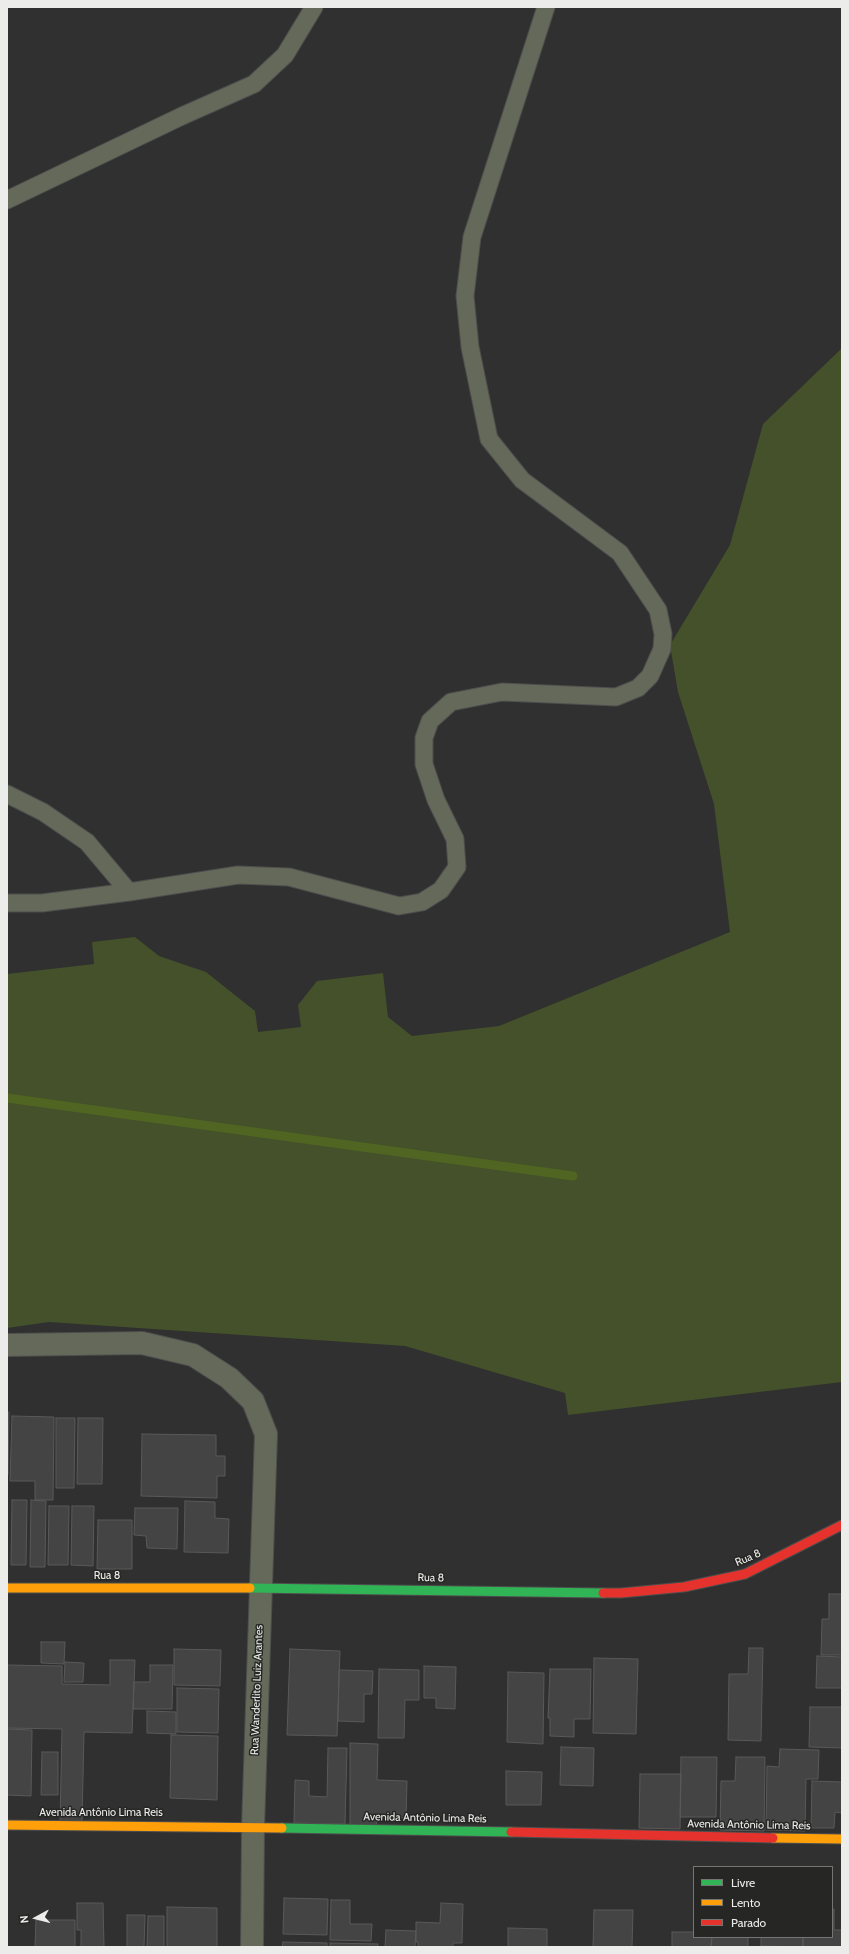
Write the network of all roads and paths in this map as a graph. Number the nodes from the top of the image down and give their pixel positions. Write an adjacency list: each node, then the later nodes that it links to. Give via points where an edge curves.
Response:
1 (314, 7): 3 (lane, via 286,55 254,84)
2 (546, 7): 5 (lane, via 472,237 465,296 470,347 489,439 522,480 620,553 658,610 663,634 662,649 650,676 638,688 616,696 502,692 452,702 430,721 424,738 424,764 436,800 455,839 456,867 441,890 422,902 399,906 289,877 274,876 238,875)
3 (7, 200)
4 (7, 794): 5 (lane, via 44,812 87,842)
5 (129, 892): 6 (lane, via 42,903)
6 (7, 903)
7 (7, 1345): 10 (street, Rua Wanderlito Luiz Arantes, via 142,1342 193,1356 229,1378 253,1401 266,1434)
8 (842, 1525): 10 (street, Rua 8, via 745,1574 684,1587 621,1593)
9 (7, 1588): 10 (street, Rua 8)
10 (260, 1588): 12 (street, Rua Wanderlito Luiz Arantes)
11 (7, 1825): 12 (street, Avenida Antônio Lima Reis)
12 (253, 1827): 13 (street, Avenida Antônio Lima Reis); 14 (street, Rua Wanderlito Luiz Arantes)
13 (842, 1839)
14 (252, 1947)

